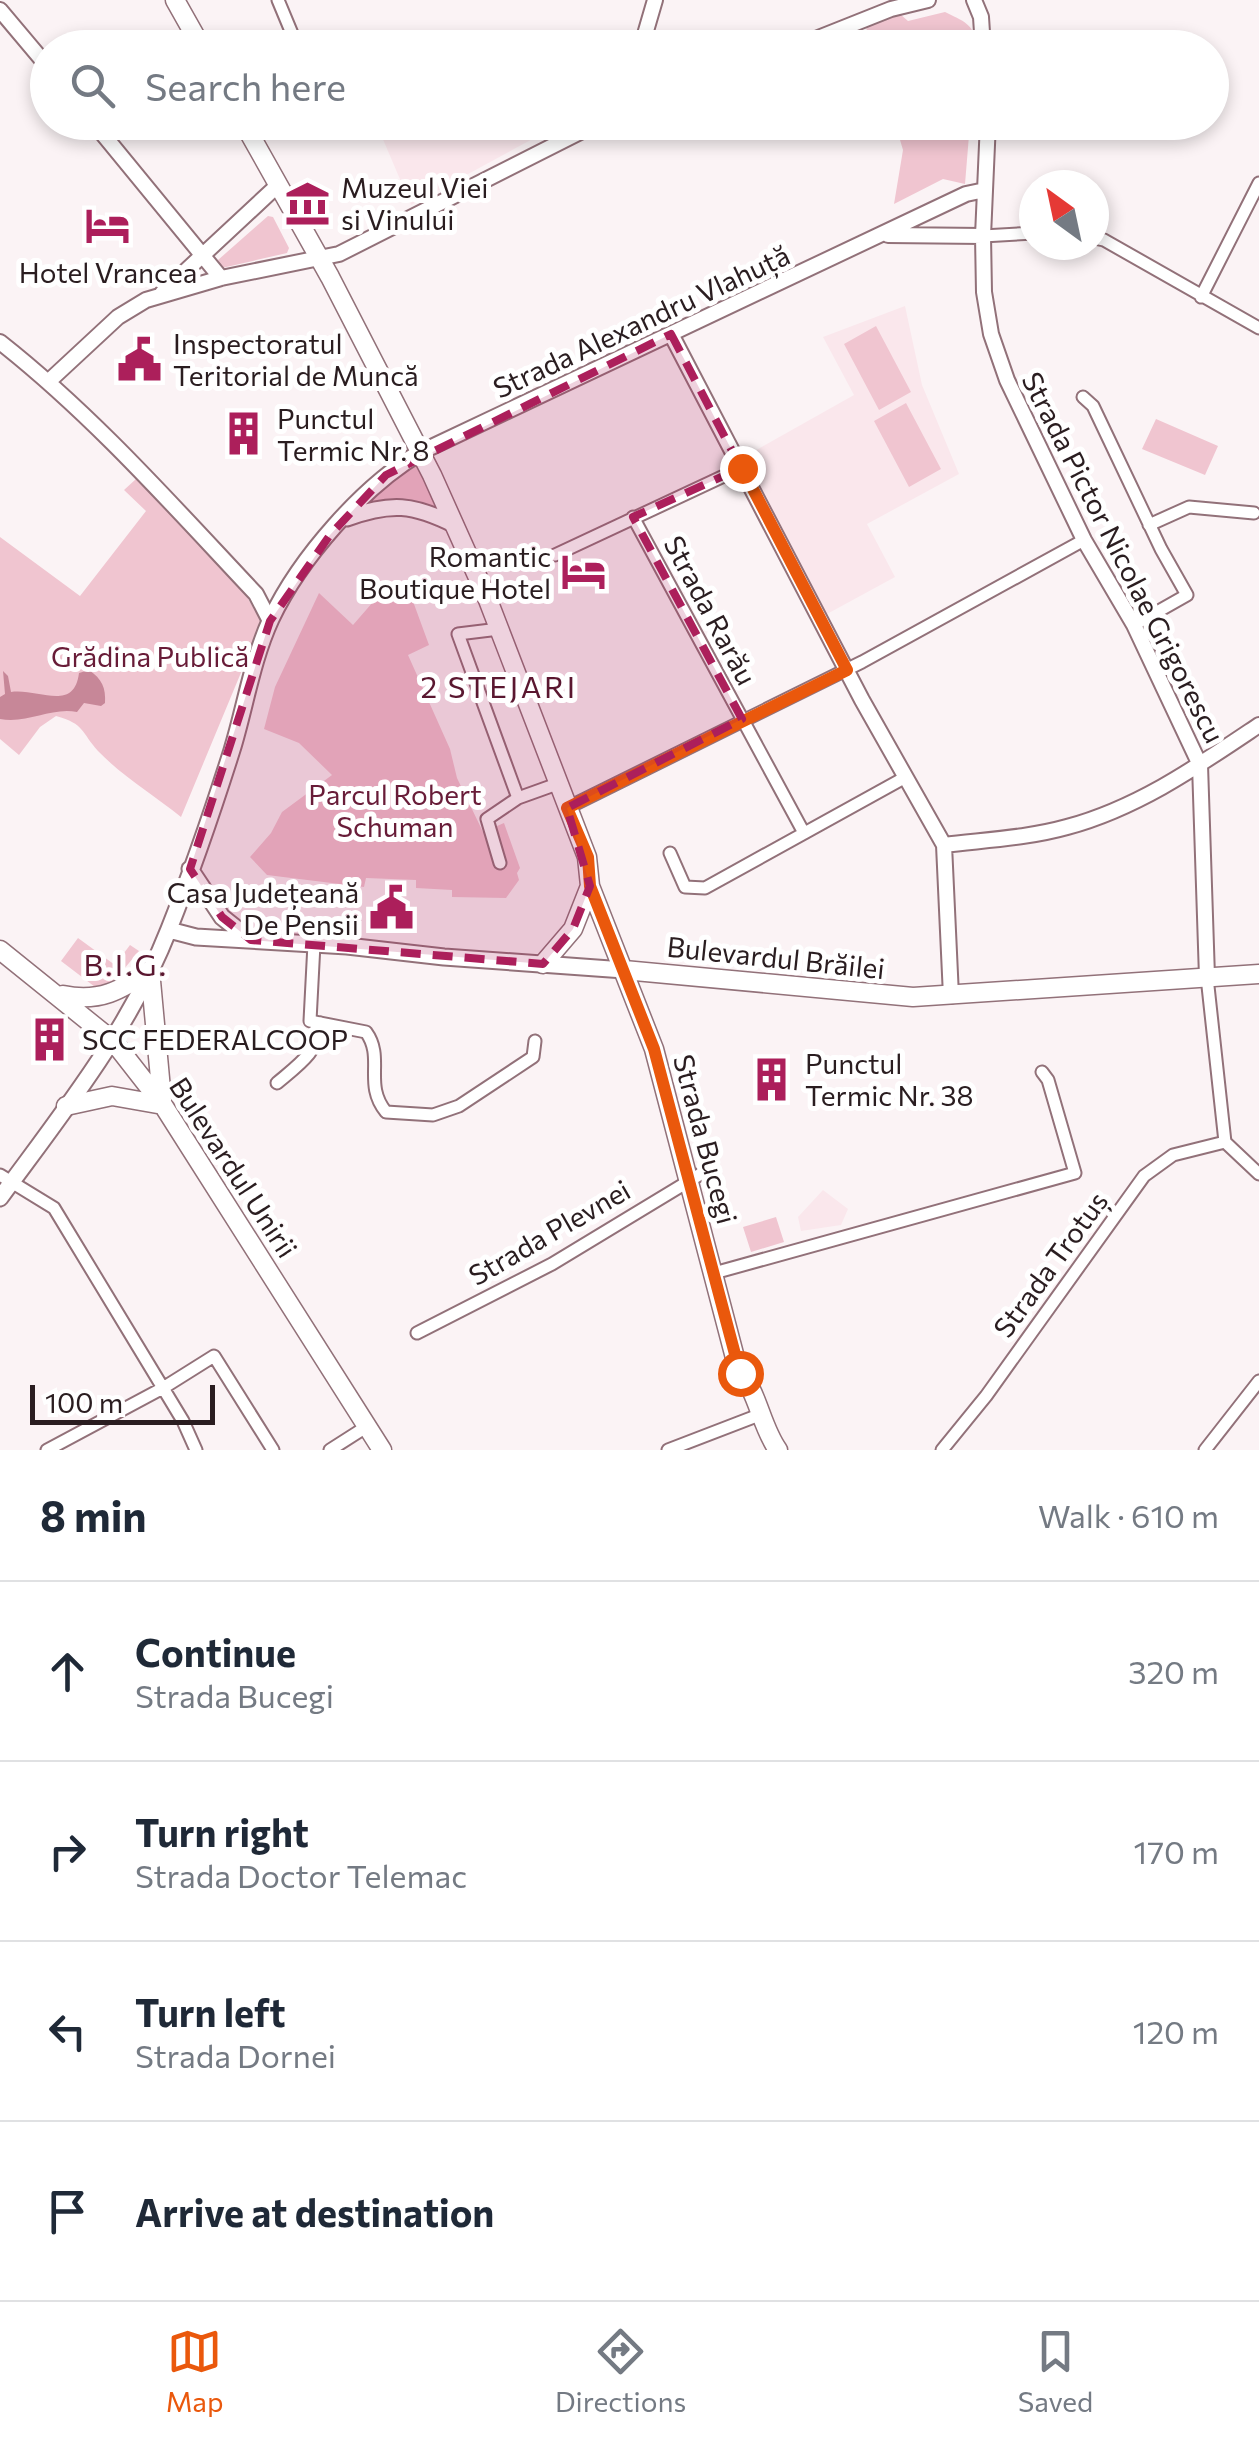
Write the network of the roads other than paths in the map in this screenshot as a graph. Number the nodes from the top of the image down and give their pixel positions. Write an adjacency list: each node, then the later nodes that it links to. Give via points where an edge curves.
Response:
1 (175, 0): 7 (main road)
2 (278, 0): 8 (street)
3 (656, 0): 9 (street)
4 (928, 0): 10 (street)
5 (974, 0): 11 (street)
6 (0, 10): 12 (street)
7 (192, 30)
8 (290, 30)
9 (647, 30)
10 (839, 30)
11 (982, 30)
12 (30, 46)
13 (108, 140): 24 (street)
14 (254, 140): 18 (main road, Strada Bucegi)
15 (565, 140): 25 (street)
16 (987, 140): 19 (street)
17 (1259, 183): 28 (street)
18 (278, 185): 24 (street); 25 (main road, Strada Bucegi)
19 (985, 190): 21 (street, Strada Alexandru Vlahuță); 22 (street)
20 (1019, 234): 22 (street)
21 (882, 235): 22 (street, Strada Alexandru Vlahuță); 30 (street, Strada Alexandru Vlahuță)
22 (983, 236): 41 (street, Strada Pictor Nicolae Grigorescu, via 990,334)
23 (1109, 243): 28 (street)
24 (201, 254): 26 (street); 27 (street)
25 (319, 259): 26 (street); 34 (main road, Strada Bucegi)
26 (221, 278): 27 (street)
27 (162, 294): 32 (street, via 118,316)
28 (1201, 298): 29 (street)
29 (1259, 327)
30 (671, 334): 34 (street, Strada Alexandru Vlahuță); 35 (street)
31 (0, 342): 32 (street)
32 (48, 382): 43 (street, via 247,584)
33 (1082, 397): 40 (street, via 1093,406)
34 (422, 452): 38 (main road, via 378,482); 39 (main road, Strada Bucegi)
35 (742, 468): 37 (street, Strada Rarău); 46 (street)
36 (1254, 513): 40 (street, via 1189,507)
37 (633, 516): 42 (street, Strada Rarău); 47 (street, Strada Rarău)
38 (344, 519): 39 (main road, via 395,506 430,512); 43 (main road)
39 (454, 525): 45 (main road, Strada Bucegi)
40 (1149, 525): 44 (street, via 1187,595)
41 (1084, 540): 44 (street, Strada Pictor Nicolae Grigorescu); 46 (street)
42 (555, 554)
43 (270, 621): 58 (main road)
44 (1134, 624): 49 (street, Strada Pictor Nicolae Grigorescu)
45 (499, 629): 51 (main road, Strada Bucegi); 52 (street, via 458,634)
46 (847, 670): 47 (street); 50 (street)
47 (742, 720): 53 (street); 54 (street, Strada Rarău)
48 (1259, 725): 49 (street)
49 (1200, 764): 55 (street, via 1106,815 1044,832); 68 (street, Strada Pictor Nicolae Grigorescu)
50 (904, 778): 54 (street); 55 (street)
51 (558, 784): 52 (street); 53 (main road, Strada Bucegi)
52 (518, 798): 57 (street, via 488,819)
53 (567, 808): 59 (main road, Strada Bucegi, via 588,857)
54 (804, 832): 56 (street, via 696,890 686,887)
55 (944, 845): 70 (street)
56 (670, 853)
57 (500, 864)
58 (190, 869): 60 (main road); 61 (main road, via 222,917)
59 (590, 886): 64 (main road, via 573,929); 66 (main road, Strada Bucegi)
60 (169, 930): 61 (main road, Bulevardul Brăilei); 65 (main road)
61 (251, 940): 62 (main road, Bulevardul Brăilei)
62 (314, 944): 64 (main road, Bulevardul Brăilei); 71 (street, via 310,1021)
63 (0, 950): 69 (main road, Bulevardul Unirii)
64 (543, 964): 66 (main road, Bulevardul Brăilei)
65 (150, 970): 69 (main road, via 98,998); 72 (main road); 77 (main road)
66 (624, 970): 70 (main road, Bulevardul Brăilei, via 880,996); 80 (main road, Strada Bucegi)
67 (1259, 974): 68 (main road, Bulevardul Brăilei)
68 (1207, 976): 70 (main road, Bulevardul Brăilei); 78 (street, Strada Pictor Nicolae Grigorescu)
69 (58, 994): 72 (main road, Bulevardul Unirii)
70 (952, 996)
71 (321, 1023): 73 (street, via 366,1032 374,1043 375,1092 386,1112 433,1115 459,1106 534,1058); 75 (street, via 321,1037 308,1056)
72 (114, 1041): 76 (main road); 77 (main road, Bulevardul Unirii)
73 (535, 1041)
74 (1042, 1072): 83 (street, via 1075,1173)
75 (277, 1084)
76 (66, 1106): 77 (main road, via 112,1096); 81 (main road)
77 (163, 1106): 88 (main road, Bulevardul Unirii)
78 (1225, 1142): 79 (street); 96 (street, Strada Trotuș, via 1174,1155 1144,1176)
79 (1259, 1174)
80 (696, 1177): 83 (main road, Strada Bucegi); 84 (street, Strada Plevnei, via 552,1264)
81 (5, 1179): 82 (main road); 86 (street, via 54,1208)
82 (0, 1198)
83 (714, 1272): 87 (main road, Strada Bucegi, via 740,1373)
84 (417, 1332)
85 (1259, 1381): 97 (street)
86 (163, 1388): 89 (street); 90 (street); 91 (street, via 214,1356)
87 (759, 1415): 94 (street); 95 (main road, Strada Bucegi)
88 (366, 1426): 92 (street); 93 (main road, Bulevardul Unirii)
89 (48, 1450)
90 (196, 1450)
91 (273, 1450)
92 (330, 1450)
93 (382, 1450)
94 (668, 1450)
95 (778, 1450)
96 (942, 1450)
97 (1205, 1450)

